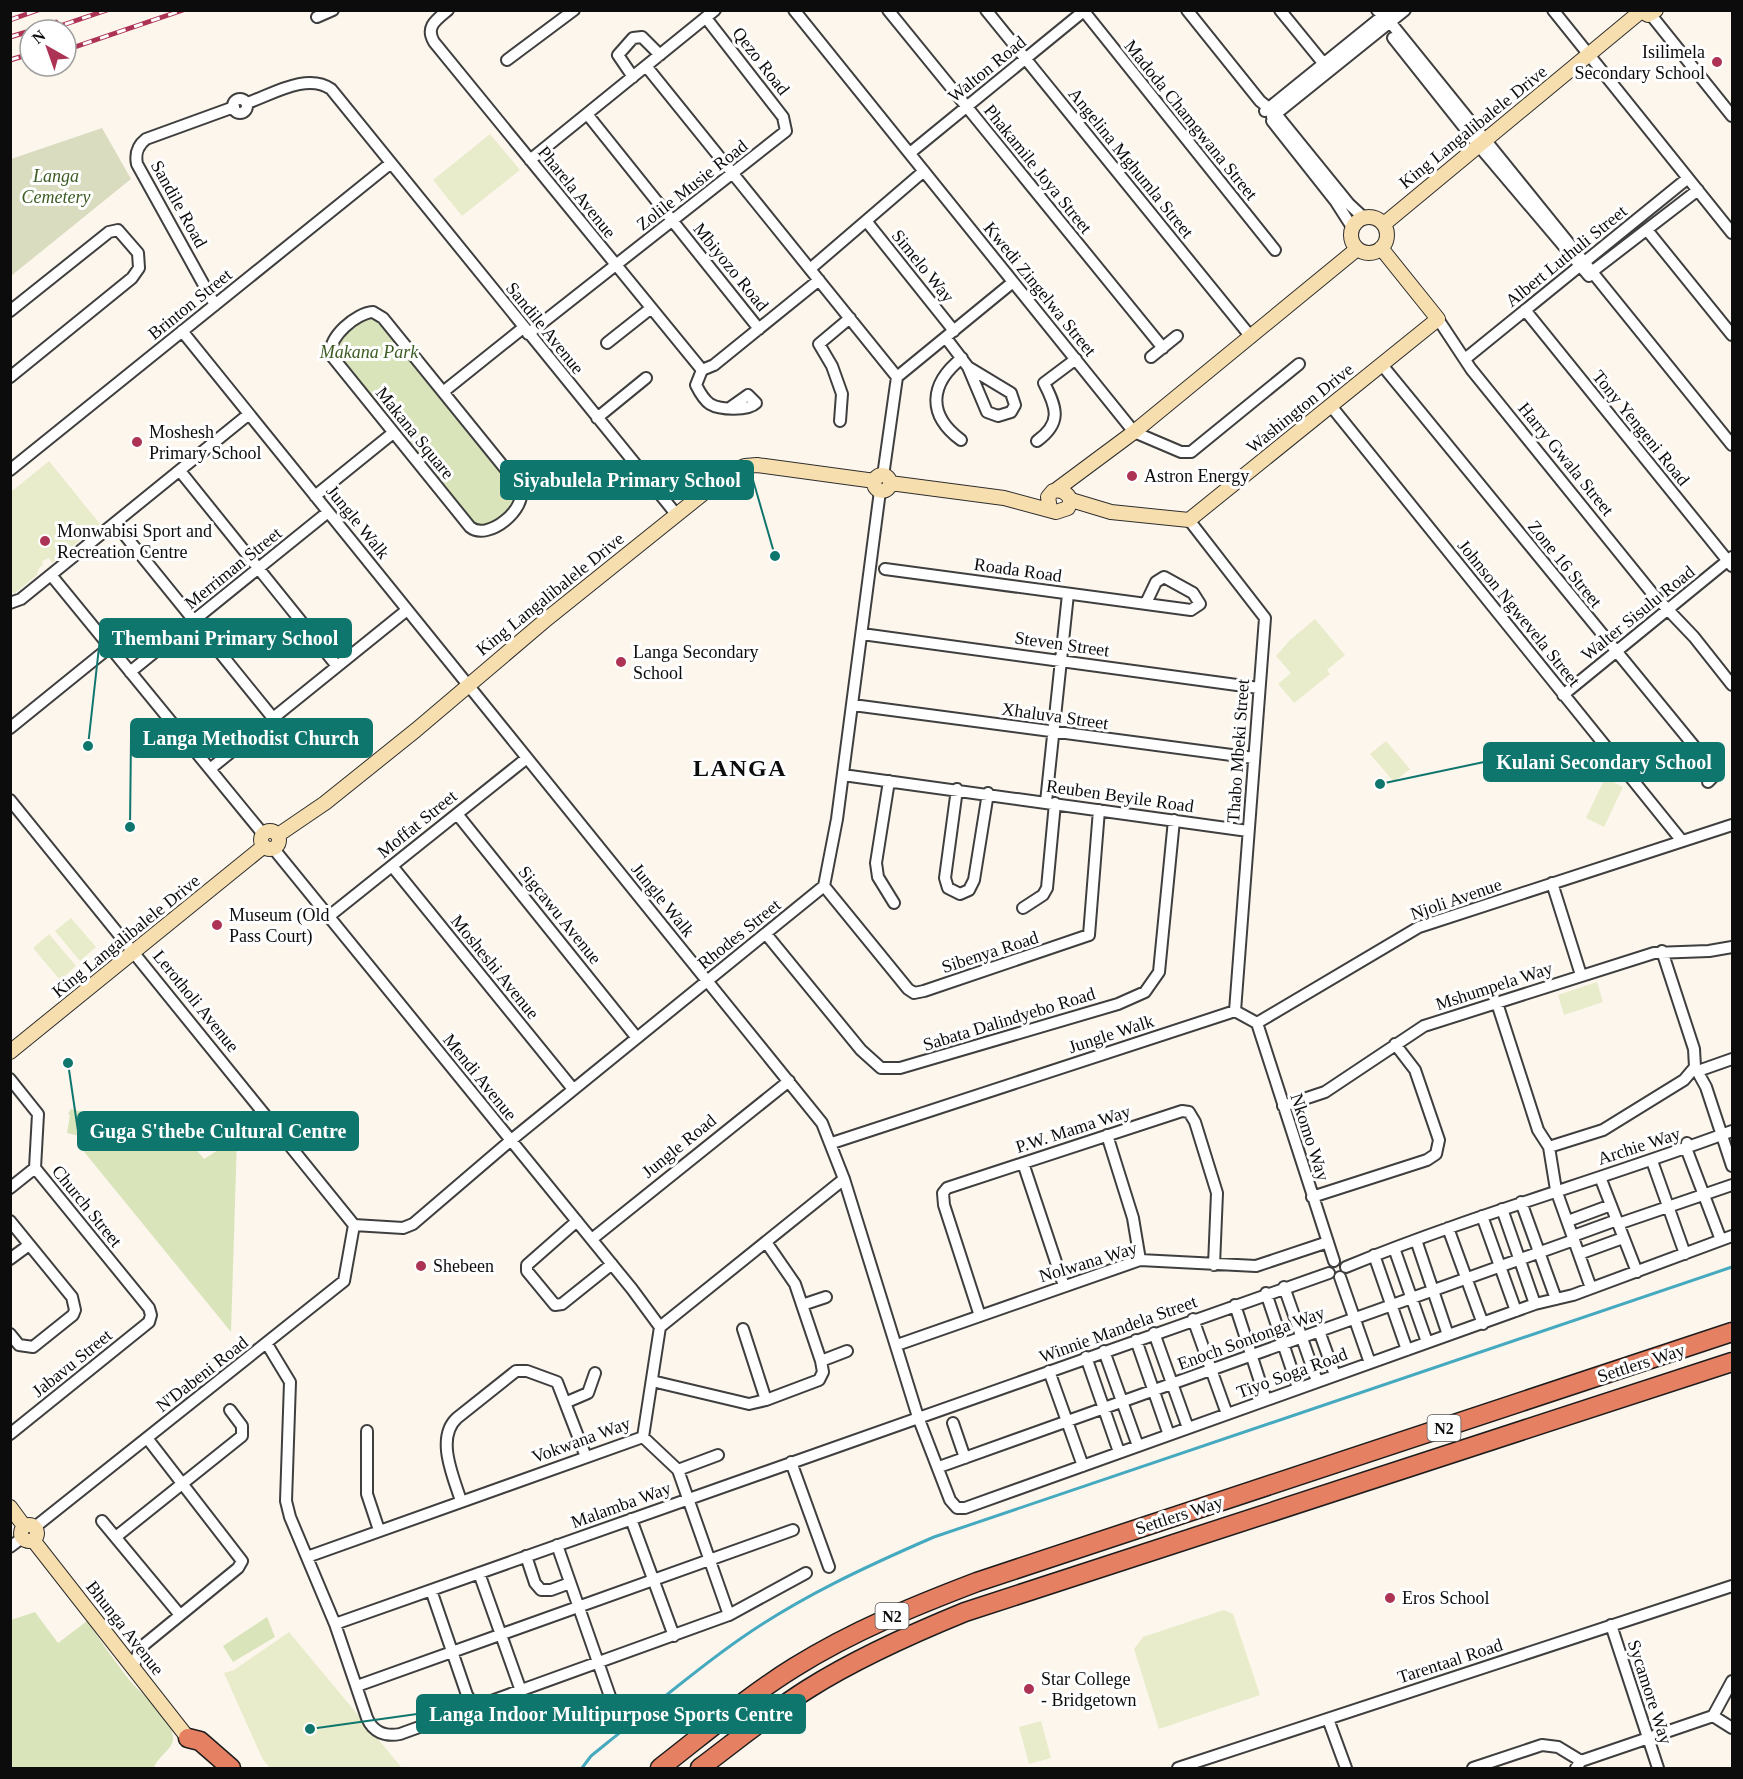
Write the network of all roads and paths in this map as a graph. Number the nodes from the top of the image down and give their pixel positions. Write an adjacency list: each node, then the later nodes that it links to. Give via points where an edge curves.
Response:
1 (333, 10): 14 (street)
2 (448, 10): 31 (street, Pharela Avenue, via 430,31 438,47)
3 (574, 10): 20 (street)
4 (715, 10): 16 (street)
5 (794, 10): 30 (street, Kwedi Zingelwa Street)
6 (888, 10): 24 (street, Phakamile Joya Street)
7 (986, 10): 19 (street, Angelina Mghumla Street)
8 (1188, 10): 25 (street)
9 (1280, 10): 21 (street)
10 (1405, 10): 15 (street)
11 (1553, 10): 18 (street)
12 (1084, 11): 19 (street, Walton Road); 46 (street, Madoda Chamgwana Street)
13 (1646, 12): 18 (street, King Langalibalele Drive); 27 (street)
14 (316, 17)
15 (1383, 17): 21 (street); 25 (street); 29 (street)
16 (706, 18): 17 (street); 28 (street, Qezo Road)
17 (660, 55): 22 (street); 23 (street, via 642,37 626,44 618,58)
18 (1589, 55): 29 (street, King Langalibalele Drive); 35 (street)
19 (1025, 59): 24 (street, Walton Road); 65 (street, Angelina Mghumla Street)
20 (507, 60)
21 (1324, 64): 25 (street)
22 (646, 66): 23 (street); 34 (street)
23 (633, 77): 26 (street)
24 (967, 107): 30 (street, Walton Road); 67 (street, Phakamile Joya Street)
25 (1270, 113): 37 (street); 41 (street)
26 (587, 114): 31 (street); 38 (street, Mbiyozo Road)
27 (1732, 116)
28 (787, 126): 34 (street, Zolile Musie Road, via 784,135)
29 (1481, 142): 40 (street, King Langalibalele Drive); 47 (street)
30 (910, 153): 33 (street, Kwedi Zingelwa Street)
31 (530, 160): 48 (street, Pharela Avenue)
32 (391, 163): 53 (street, Brinton Street); 53 (street, Sandile Road, via 335,93 320,83 307,82 247,103 241,113 234,107 146,139 139,146 137,164); 60 (street, Sandile Avenue)
33 (924, 171): 39 (street); 52 (street, Kwedi Zingelwa Street)
34 (733, 174): 38 (street, Zolile Musie Road); 49 (street)
35 (1688, 178): 36 (street); 47 (street, Albert Luthuli Street)
36 (1698, 190): 42 (street, Albert Luthuli Street); 43 (street)
37 (1363, 217): 40 (street, via 1377,218); 41 (street)
38 (673, 221): 48 (street, Zolile Musie Road); 59 (street, Mbiyozo Road)
39 (867, 222): 49 (street); 62 (street, Simelo Way)
40 (1384, 224): 44 (street, via 1387,236)
41 (1352, 227): 45 (street, via 1350,237)
42 (1647, 230): 50 (street, Albert Luthuli Street); 63 (street)
43 (1732, 233)
44 (1382, 248): 45 (street, via 1370,253); 58 (street, Harry Gwala Street)
45 (1357, 249): 65 (street)
46 (1275, 250)
47 (1582, 264): 50 (street); 55 (street, Albert Luthuli Street)
48 (615, 266): 54 (street, Pharela Avenue); 60 (street, Zolile Musie Road)
49 (810, 269): 51 (street)
50 (1590, 273): 88 (street)
51 (819, 280): 57 (street); 59 (street)
52 (1013, 282): 62 (street); 70 (street, Kwedi Zingelwa Street)
53 (215, 305): 61 (street, Brinton Street)
54 (650, 309): 66 (street); 74 (street, Pharela Avenue)
55 (1525, 310): 69 (street, Albert Luthuli Street); 99 (street, Tony Yengeni Road)
56 (10, 311): 75 (street, via 109,232 118,230 138,253 139,268 132,278)
57 (850, 318): 76 (street); 83 (street, via 819,344 842,394)
58 (1438, 319): 69 (street, Harry Gwala Street); 73 (street, Washington Drive)
59 (759, 328): 74 (street, via 714,365)
60 (526, 331): 78 (street, Zolile Musie Road); 82 (street, Sandile Avenue)
61 (182, 332): 81 (street, Jungle Walk); 89 (street, Brinton Street)
62 (950, 334): 71 (street, Simelo Way); 76 (street)
63 (1732, 335)
64 (1177, 336): 67 (street)
65 (1251, 337): 84 (street)
66 (606, 343)
67 (1163, 348): 68 (street)
68 (1151, 357)
69 (1465, 358): 107 (street, Harry Gwala Street)
70 (1076, 359): 84 (street, Kwedi Zingelwa Street); 87 (street, via 1044,383 1054,403 1055,417 1051,429)
71 (965, 362): 71 (street, Simelo Way, via 1011,393 1015,405 1011,412 998,416 987,412); 86 (street, via 943,376 936,402 943,424)
72 (1299, 364): 84 (street, Kwedi Zingelwa Street, via 1191,452 1181,452)
73 (1382, 365): 79 (street, Washington Drive); 111 (street, Zone 16 Street)
74 (702, 370): 80 (street, via 695,383 704,398 714,406)
75 (10, 377)
76 (897, 377): 91 (street)
77 (646, 378): 82 (street)
78 (443, 392): 85 (street, Makana Square, via 381,315 369,312 355,321 332,340 331,355); 85 (street, Makana Square, via 520,487 522,502 508,515 488,531 472,529)
79 (1330, 406): 97 (street, Washington Drive); 118 (street, Johnson Ngwevela Street)
80 (730, 407)
81 (249, 414): 90 (street); 92 (street, Jungle Walk)
82 (597, 418): 96 (street, Sandile Avenue)
83 (840, 420)
84 (1134, 432): 94 (street, via 1100,459)
85 (393, 433): 92 (street)
86 (962, 440)
87 (1036, 441)
88 (1732, 445)
89 (10, 470)
90 (180, 471): 98 (street); 100 (street)
91 (882, 483): 93 (street, King Langalibalele Drive); 96 (street, King Langalibalele Drive, via 745,465 723,476); 109 (street)
92 (315, 496): 95 (street, Jungle Walk)
93 (1004, 498): 94 (street, King Langalibalele Drive); 94 (street, King Langalibalele Drive, via 1056,512)
94 (1062, 498): 97 (street, via 1112,512)
95 (328, 512): 100 (street, Merriman Street); 106 (street, Jungle Walk)
96 (675, 514): 115 (street, King Langalibalele Drive)
97 (1189, 520): 117 (street, Thabo Mbeki Street, via 1263,614)
98 (115, 523): 102 (street); 108 (street)
99 (1731, 561): 107 (street, Walter Sisulu Road)
100 (258, 569): 108 (street, Merriman Street); 113 (street)
101 (885, 569): 103 (street, Roada Road)
102 (51, 575): 104 (street, via 17,602); 110 (street, Mendi Avenue)
103 (1068, 594): 105 (street, Roada Road); 112 (street)
104 (10, 603)
105 (1146, 603): 105 (street, Roada Road, via 1191,610 1200,604 1193,593 1164,577 1156,582)
106 (407, 609): 113 (street); 115 (street, Jungle Walk)
107 (1669, 609): 111 (street, Walter Sisulu Road); 116 (street, Harry Gwala Street)
108 (194, 620): 114 (street, Merriman Street); 120 (street)
109 (862, 634): 112 (street, Steven Street); 119 (street)
110 (110, 647): 114 (street, Mendi Avenue); 121 (street)
111 (1616, 652): 118 (street, Walter Sisulu Road); 128 (street, Zone 16 Street, via 1714,772)
112 (1061, 660): 117 (street, Steven Street); 122 (street)
113 (337, 666): 120 (street)
114 (130, 672): 125 (street, Mendi Avenue)
115 (468, 684): 123 (street, Jungle Walk); 138 (street, King Langalibalele Drive, via 325,803)
116 (1732, 685)
117 (1259, 688): 124 (street, Thabo Mbeki Street)
118 (1563, 694): 139 (street, Johnson Ngwevela Street)
119 (853, 705): 122 (street, Xhaluva Street); 126 (street)
120 (273, 718): 125 (street)
121 (10, 728)
122 (1053, 732): 124 (street, Xhaluva Street); 132 (street)
123 (527, 758): 134 (street, Moffat Street); 151 (street, Jungle Walk)
124 (1254, 758): 137 (street, Thabo Mbeki Street)
125 (210, 770): 138 (street, Mendi Avenue)
126 (843, 775): 127 (street, Reuben Beyile Road); 142 (street)
127 (889, 780): 129 (street, Reuben Beyile Road); 143 (street, via 876,863 878,877)
128 (1708, 783)
129 (957, 789): 130 (street, Reuben Beyile Road); 130 (street, via 945,878 948,888 960,894 969,890 974,880)
130 (988, 793): 132 (street, Reuben Beyile Road)
131 (10, 800): 149 (street, Lerotholi Avenue)
132 (1050, 802): 133 (street, Reuben Beyile Road); 144 (street, via 1047,888)
133 (1099, 810): 135 (street, Reuben Beyile Road); 142 (street, Sibenya Road, via 1089,935 924,991 914,993 908,989)
134 (457, 814): 140 (street, Moffat Street); 155 (street, Sigcawu Avenue)
135 (1174, 820): 137 (street, Reuben Beyile Road); 146 (street, Sabata Dalindyebo Road, via 1161,966 1150,988 1118,1004 900,1068 881,1068 861,1050)
136 (1732, 825): 139 (street, Njoli Avenue)
137 (1248, 831): 153 (street, Thabo Mbeki Street)
138 (270, 841): 145 (street, Mendi Avenue); 149 (street, King Langalibalele Drive)
139 (1682, 841): 141 (street, Njoli Avenue)
140 (392, 866): 145 (street, Moffat Street); 162 (street, Mosheshi Avenue)
141 (1552, 884): 150 (street); 154 (street, Njoli Avenue, via 1419,927)
142 (824, 885): 146 (street, Rhodes Street)
143 (894, 903)
144 (1023, 908)
145 (328, 917): 166 (street, Mendi Avenue)
146 (766, 933): 151 (street, Rhodes Street)
147 (1732, 947): 148 (street, Mshumpela Way)
148 (1662, 951): 150 (street, Mshumpela Way); 159 (street)
149 (134, 952): 157 (street, King Langalibalele Drive); 190 (street, Lerotholi Avenue)
150 (1581, 975): 152 (street, Mshumpela Way)
151 (707, 980): 155 (street, Rhodes Street); 161 (street, Jungle Walk)
152 (1497, 1003): 156 (street, Mshumpela Way, via 1424,1026); 168 (street, via 1540,1136)
153 (1235, 1011): 154 (street); 167 (street, Jungle Walk)
154 (1257, 1023): 163 (street, Nkomo Way)
155 (637, 1038): 162 (street, Rhodes Street)
156 (1395, 1044): 163 (street, Mshumpela Way, via 1325,1092); 180 (street, via 1415,1070 1439,1140 1436,1154)
157 (10, 1052)
158 (1732, 1059): 159 (street)
159 (1697, 1069): 164 (street); 168 (street, via 1603,1130)
160 (10, 1079): 173 (street, Church Street, via 38,1114)
161 (789, 1081): 167 (street, Jungle Walk, via 822,1123); 195 (street, Jungle Road)
162 (573, 1089): 166 (street, Rhodes Street)
163 (1283, 1106): 180 (street, Nkomo Way)
164 (1725, 1132): 169 (street, Archie Way); 172 (street)
165 (1107, 1136): 171 (street, P.W. Mama Way); 207 (street, via 1133,1218); 211 (street, P.W. Mama Way, via 1179,1112 1191,1114 1217,1193)
166 (510, 1141): 187 (street, Mendi Avenue); 190 (street, Rhodes Street, via 413,1224 402,1228)
167 (832, 1143): 175 (street)
168 (1549, 1148): 178 (street)
169 (1686, 1148): 170 (street, Archie Way); 179 (street)
170 (1652, 1161): 174 (street, Archie Way); 183 (street)
171 (1023, 1163): 218 (street); 232 (street, P.W. Mama Way, via 950,1186 943,1193)
172 (1732, 1166)
173 (35, 1168): 177 (street); 231 (street, Church Street)
174 (1600, 1177): 178 (street, Archie Way); 182 (street)
175 (844, 1179): 198 (street); 248 (street)
176 (1732, 1185): 179 (street, Enoch Sontonga Way)
177 (10, 1188)
178 (1556, 1190): 181 (street); 188 (street)
179 (1705, 1195): 183 (street, Enoch Sontonga Way); 197 (street)
180 (1312, 1197): 199 (street, Nkomo Way)
181 (1521, 1202): 184 (street); 202 (street)
182 (1611, 1205): 188 (street); 189 (street)
183 (1668, 1207): 189 (street, Enoch Sontonga Way); 204 (street)
184 (1502, 1209): 185 (street); 208 (street)
185 (1482, 1216): 191 (street); 212 (street)
186 (10, 1221): 200 (street)
187 (577, 1221): 195 (street, Mendi Avenue); 210 (street, via 527,1265 527,1271 549,1299 555,1305 562,1304)
188 (1568, 1221): 193 (street)
189 (1618, 1222): 193 (street, Enoch Sontonga Way); 194 (street)
190 (354, 1225): 246 (street, N'Dabeni Road, via 345,1281)
191 (1449, 1228): 196 (street); 217 (street)
192 (1732, 1236): 197 (street, Tiyo Soga Road)
193 (1574, 1238): 202 (street, Enoch Sontonga Way); 203 (street)
194 (1623, 1238): 203 (street); 214 (street)
195 (592, 1239): 210 (street, Mendi Avenue)
196 (1416, 1240): 201 (street); 221 (street)
197 (1721, 1240): 204 (street, Tiyo Soga Road)
198 (766, 1242): 227 (street, via 792,1278); 236 (street)
199 (1328, 1242): 209 (street, Nkomo Way); 211 (street, Nolwana Way, via 1256,1266)
200 (29, 1245): 206 (street); 241 (street, via 72,1297 75,1310 33,1347 22,1347)
201 (1394, 1248): 205 (street); 224 (street)
202 (1539, 1252): 208 (street, Enoch Sontonga Way); 225 (street)
203 (1579, 1254): 220 (street)
204 (1685, 1254): 214 (street, Tiyo Soga Road)
205 (1374, 1255): 213 (street); 229 (street)
206 (10, 1259)
207 (1140, 1260): 211 (street, Nolwana Way); 218 (street, Nolwana Way)
208 (1520, 1260): 212 (street, Enoch Sontonga Way); 226 (street)
209 (1334, 1261): 213 (street, via 1343,1262); 215 (street)
210 (612, 1264): 236 (street, Mendi Avenue)
211 (1214, 1265)
212 (1500, 1266): 217 (street, Enoch Sontonga Way); 230 (street)
213 (1346, 1267): 216 (street)
214 (1637, 1272): 220 (street, Tiyo Soga Road)
215 (1329, 1273): 216 (street); 219 (street, Winnie Mandela Street)
216 (1340, 1277): 233 (street)
217 (1467, 1279): 221 (street, Enoch Sontonga Way); 235 (street)
218 (1064, 1286): 232 (street, Nolwana Way)
219 (1284, 1287): 222 (street, Winnie Mandela Street); 243 (street)
220 (1591, 1288): 225 (street, Tiyo Soga Road)
221 (1433, 1291): 224 (street, Enoch Sontonga Way); 242 (street)
222 (1266, 1293): 228 (street, Winnie Mandela Street); 247 (street)
223 (826, 1297): 227 (street)
224 (1412, 1298): 229 (street, Enoch Sontonga Way); 245 (street)
225 (1556, 1299): 226 (street, Tiyo Soga Road)
226 (1535, 1304): 230 (street, Tiyo Soga Road)
227 (802, 1305): 254 (street)
228 (1235, 1305): 234 (street, Winnie Mandela Street); 252 (street)
229 (1391, 1306): 233 (street, Enoch Sontonga Way); 249 (street)
230 (1516, 1311): 235 (street, Tiyo Soga Road)
231 (151, 1315): 278 (street, Jabavu Street, via 149,1322)
232 (981, 1316): 248 (street, Nolwana Way)
233 (1355, 1318): 238 (street, Enoch Sontonga Way); 256 (street)
234 (1193, 1319): 240 (street, Winnie Mandela Street); 257 (street)
235 (1483, 1324): 242 (street, Tiyo Soga Road)
236 (660, 1327): 261 (street, Vokwana Way)
237 (743, 1329): 266 (street)
238 (1319, 1331): 243 (street, Enoch Sontonga Way); 260 (street)
239 (1732, 1332): 336 (highway, Settlers Way / N2, via 916,1606 865,1628 792,1668)
240 (1154, 1333): 244 (street, Winnie Mandela Street); 263 (street)
241 (10, 1334)
242 (1448, 1335): 245 (street, Tiyo Soga Road)
243 (1302, 1338): 247 (street, Enoch Sontonga Way); 262 (street)
244 (1136, 1340): 251 (street, Winnie Mandela Street); 265 (street)
245 (1427, 1342): 249 (street, Tiyo Soga Road)
246 (267, 1344): 281 (street, N'Dabeni Road); 304 (street, via 290,1382 286,1501)
247 (1283, 1344): 252 (street, Enoch Sontonga Way); 264 (street)
248 (897, 1345): 273 (street)
249 (1407, 1350): 256 (street, Tiyo Soga Road)
250 (847, 1351): 254 (street)
251 (1104, 1351): 253 (street, Winnie Mandela Street); 269 (street)
252 (1252, 1356): 257 (street, Enoch Sontonga Way); 267 (street)
253 (1086, 1357): 258 (street, Winnie Mandela Street); 270 (street)
254 (821, 1360): 266 (street, via 823,1372 819,1380)
255 (1732, 1362): 337 (highway, Settlers Way / N2, via 965,1612 883,1647 826,1678)
256 (1370, 1363): 260 (street, Tiyo Soga Road)
257 (1212, 1370): 263 (street, Enoch Sontonga Way); 272 (street)
258 (1049, 1371): 273 (street, Winnie Mandela Street); 274 (street)
259 (595, 1373): 268 (street, via 588,1393)
260 (1335, 1375): 262 (street, Tiyo Soga Road)
261 (652, 1381): 266 (street, via 743,1403); 280 (street, Vokwana Way)
262 (1317, 1382): 264 (street, Tiyo Soga Road)
263 (1172, 1384): 265 (street, Enoch Sontonga Way); 276 (street)
264 (1298, 1388): 267 (street, Tiyo Soga Road)
265 (1154, 1391): 269 (street, Enoch Sontonga Way); 279 (street)
266 (766, 1400)
267 (1266, 1400): 272 (street, Tiyo Soga Road)
268 (567, 1402): 285 (street); 293 (street, via 554,1379 521,1370 457,1418 450,1427 448,1449)
269 (1122, 1402): 270 (street, Enoch Sontonga Way); 282 (street)
270 (1104, 1408): 274 (street, Enoch Sontonga Way); 283 (street)
271 (230, 1410): 291 (street, via 242,1426 242,1436)
272 (1227, 1414): 276 (street, Tiyo Soga Road)
273 (918, 1417): 287 (street, Malamba Way); 289 (street, Tiyo Soga Road)
274 (1067, 1422): 286 (street, Enoch Sontonga Way); 288 (street)
275 (953, 1423): 286 (street)
276 (1188, 1428): 279 (street, Tiyo Soga Road)
277 (367, 1431): 297 (street, via 367,1494)
278 (10, 1434)
279 (1169, 1435): 282 (street, Tiyo Soga Road)
280 (643, 1437): 285 (street, Vokwana Way); 290 (street)
281 (147, 1438): 291 (street); 299 (street, N'Dabeni Road)
282 (1138, 1446): 283 (street, Tiyo Soga Road)
283 (1119, 1452): 288 (street, Tiyo Soga Road)
284 (718, 1455): 290 (street)
285 (586, 1457): 293 (street, Vokwana Way)
286 (965, 1458): 289 (street, Enoch Sontonga Way)
287 (791, 1462): 292 (street, Malamba Way); 306 (street)
288 (1083, 1466): 289 (street, Tiyo Soga Road, via 961,1509 953,1505)
289 (939, 1467)
290 (678, 1470): 292 (street)
291 (183, 1484): 300 (street); 314 (street, via 242,1561)
292 (689, 1498): 295 (street, Malamba Way); 305 (street)
293 (461, 1501): 297 (street, Vokwana Way)
294 (10, 1507): 299 (street, Bhunga Avenue)
295 (631, 1519): 301 (street, Malamba Way); 309 (street)
296 (102, 1521): 300 (street)
297 (379, 1530): 304 (street, Vokwana Way)
298 (793, 1530): 305 (street)
299 (28, 1533): 302 (street, N'Dabeni Road); 322 (street, Bhunga Avenue)
300 (117, 1536): 314 (street)
301 (556, 1545): 303 (street, Malamba Way); 310 (street)
302 (10, 1547)
303 (526, 1556): 307 (street, Malamba Way); 310 (street, via 535,1583 542,1590)
304 (307, 1557): 316 (street)
305 (710, 1560): 309 (street); 315 (street)
306 (829, 1567)
307 (479, 1573): 312 (street, Malamba Way); 318 (street)
308 (806, 1574): 315 (street)
309 (652, 1580): 313 (street); 319 (street)
310 (570, 1583): 313 (street)
311 (1732, 1586): 317 (street, Tarentaal Road)
312 (431, 1590): 316 (street, Malamba Way); 320 (street)
313 (578, 1607): 318 (street); 321 (street)
314 (180, 1615): 322 (street, via 140,1650)
315 (729, 1615): 319 (street)
316 (335, 1624): 324 (street)
317 (1611, 1625): 329 (street, Tarentaal Road); 332 (street, Sycamore Way)
318 (502, 1635): 320 (street); 325 (street)
319 (674, 1636): 321 (street)
320 (452, 1652): 324 (street); 327 (street)
321 (598, 1663): 325 (street); 326 (street)
322 (133, 1668): 331 (street, Bhunga Avenue)
323 (1732, 1681): 328 (street)
324 (357, 1686): 327 (street, via 370,1723 388,1735)
325 (521, 1691): 327 (street)
326 (613, 1705)
327 (475, 1707)
328 (1713, 1716): 330 (street); 332 (street)
329 (1328, 1719): 338 (street, Tarentaal Road); 339 (street)
330 (1732, 1728)
331 (188, 1738): 334 (highway); 335 (highway, via 201,1741)
332 (1648, 1738): 333 (street); 341 (street, Sycamore Way)
333 (1579, 1765): 340 (street, via 1558,1747 1542,1745)
334 (209, 1766)
335 (231, 1768)
336 (660, 1768)
337 (700, 1768)
338 (1178, 1768)
339 (1346, 1768)
340 (1473, 1768)
341 (1658, 1768)

